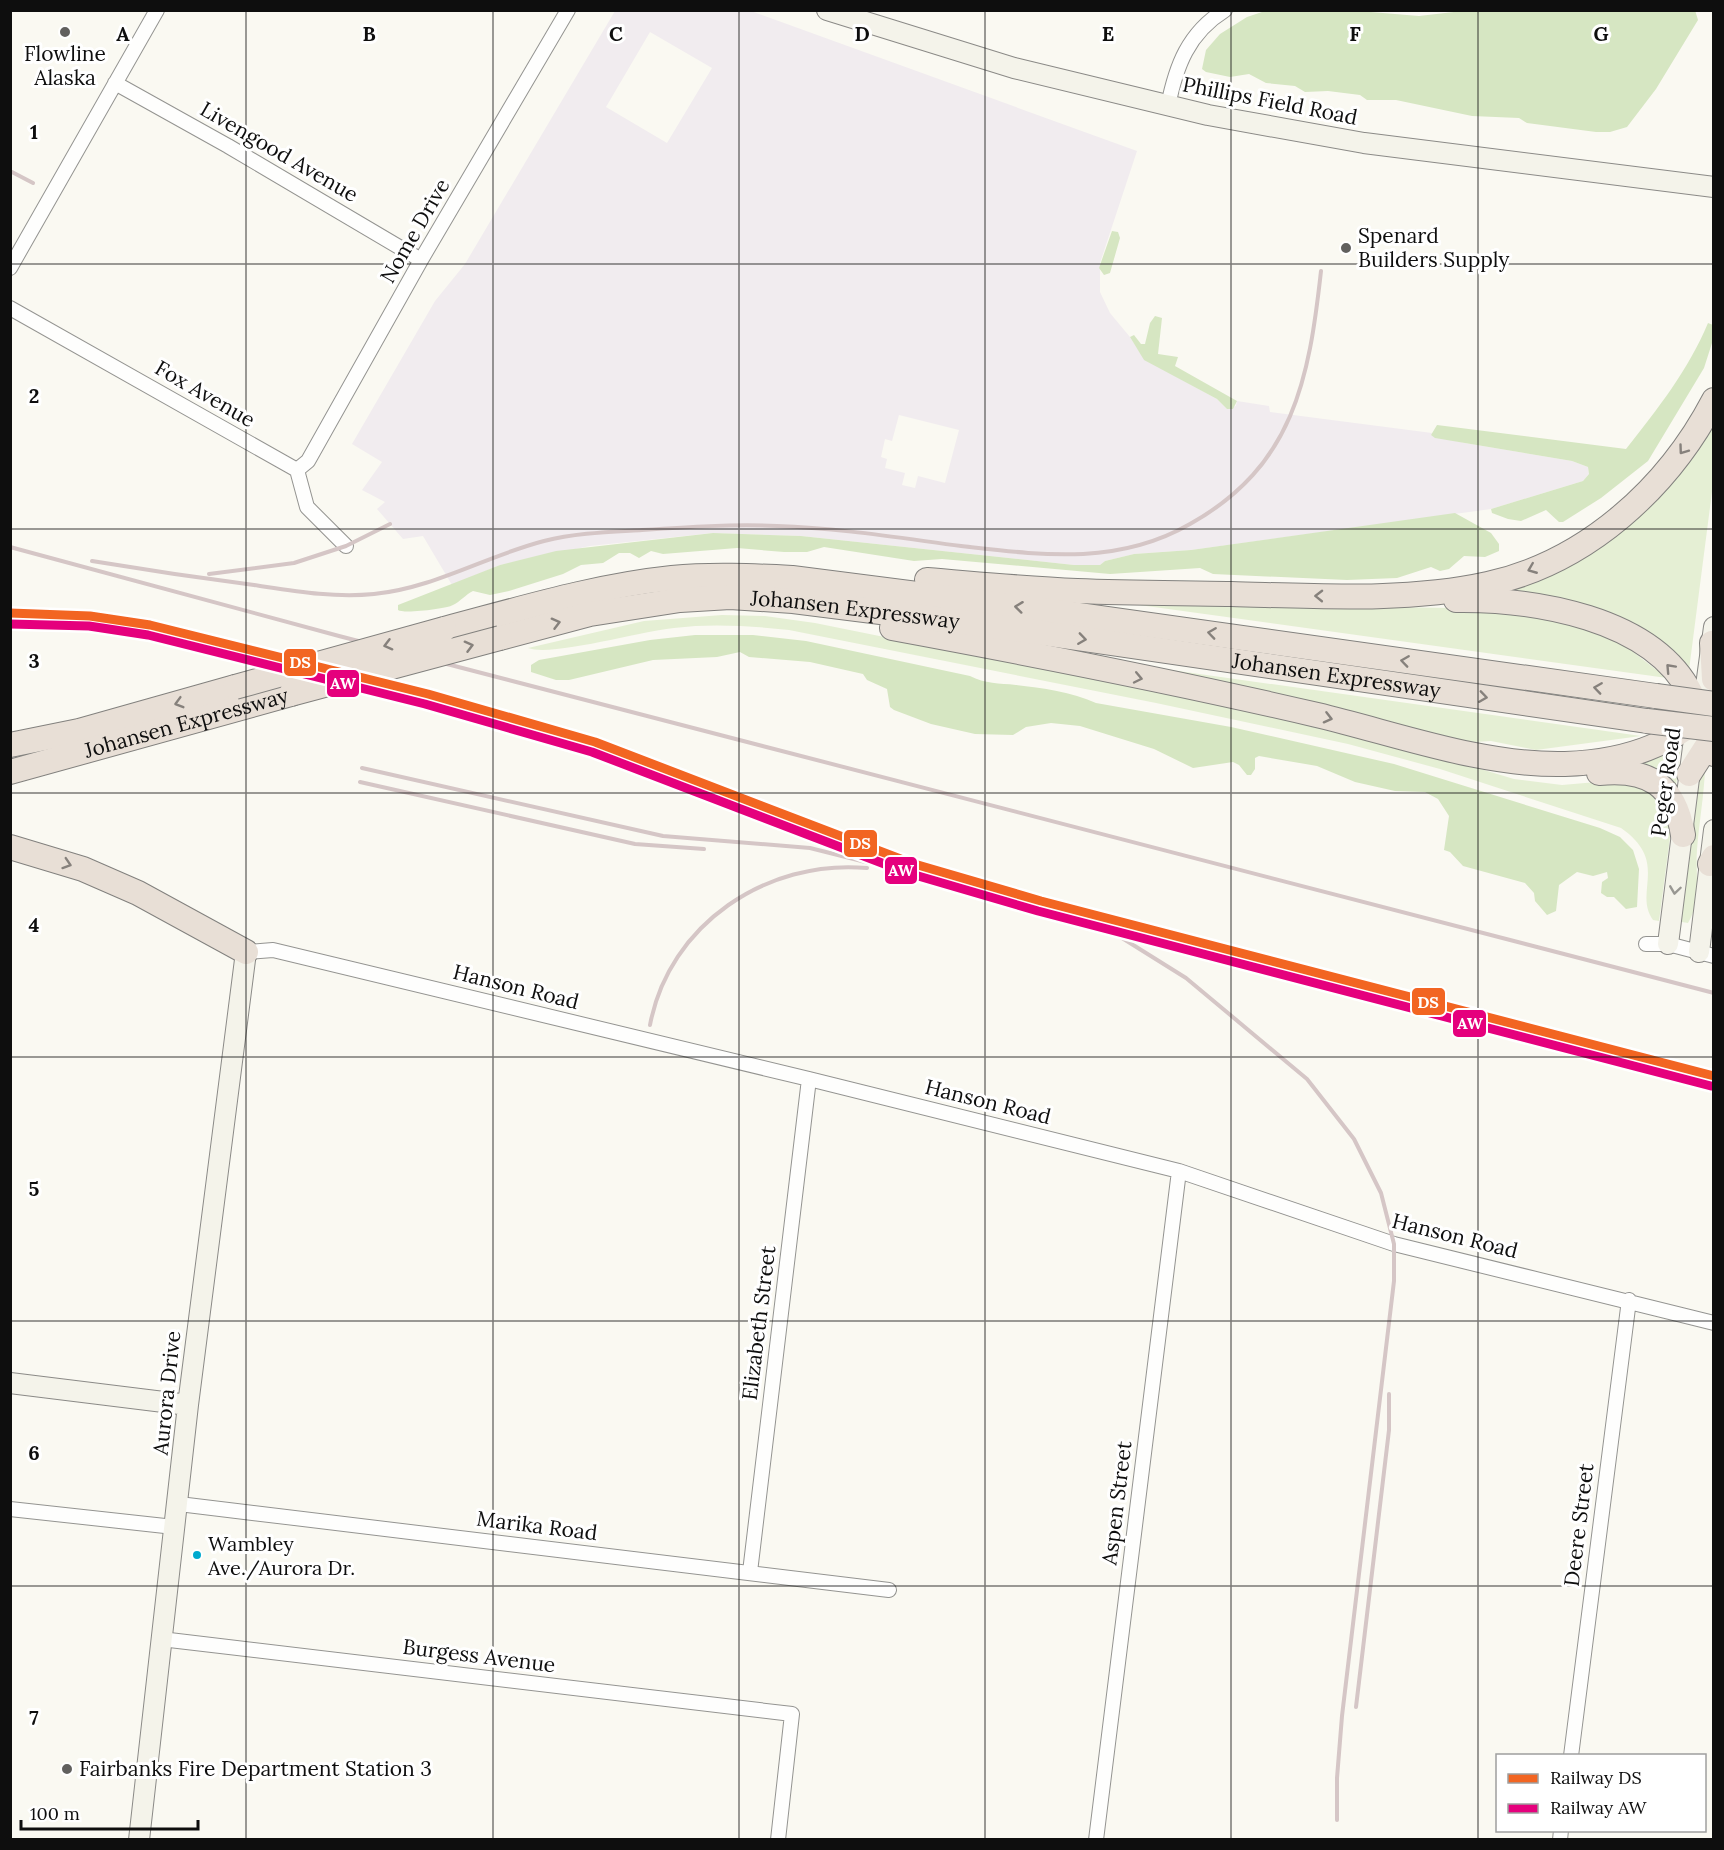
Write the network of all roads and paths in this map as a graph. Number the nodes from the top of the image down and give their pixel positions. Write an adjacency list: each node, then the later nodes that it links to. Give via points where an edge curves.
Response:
1 (157, 10): 5 (street)
2 (568, 10): 11 (street, Nome Drive)
3 (827, 10): 6 (street, Phillips Field Road, via 1014,68)
4 (1225, 10): 6 (street, via 1203,27 1183,53)
5 (115, 83): 11 (street, Livengood Avenue); 12 (street)
6 (1168, 106): 8 (street, Phillips Field Road, via 1364,143)
7 (1713, 178): 8 (street)
8 (1686, 184): 9 (street, Phillips Field Road); 10 (street)
9 (1713, 187)
10 (1713, 199)
11 (421, 260): 15 (street, Nome Drive, via 308,461)
12 (10, 268)
13 (10, 308): 15 (street, Fox Avenue)
14 (1713, 400): 19 (highway, one-way to 19, via 1691,439 1655,484 1617,520 1580,546 1490,583)
15 (297, 470): 16 (street, via 307,507)
16 (346, 546)
17 (792, 578): 19 (highway, one-way to 17, via 1076,591 872,576); 22 (highway, Johansen Expressway, one-way to 17, bridge, via 1656,696 1050,610); 23 (highway, Johansen Expressway, one-way to 23, bridge, via 695,576 562,598 79,731)
18 (730, 597): 22 (highway, Johansen Expressway, one-way to 22, bridge, via 841,606 996,626 1647,721); 24 (highway, one-way to 24, via 1315,715); 25 (highway, Johansen Expressway, one-way to 18, bridge, via 590,614 680,600)
19 (1361, 597): 22 (highway, one-way to 19, via 1691,693 1660,656 1646,644 1602,623 1515,603)
20 (1713, 635): 21 (highway); 22 (street, Peger Road)
21 (1713, 679)
22 (1711, 726): 24 (highway, via 1618,757 1567,764); 26 (highway)
23 (10, 745)
24 (1495, 760): 28 (highway, via 1516,771 1539,775 1562,777 1629,771 1640,774 1661,786 1671,799)
25 (10, 772)
26 (1689, 774): 28 (street, Peger Road)
27 (1713, 830): 30 (street)
28 (1683, 836): 32 (street, Peger Road, one-way to 32)
29 (10, 848): 33 (highway, one-way to 33, via 82,869 138,893)
30 (1712, 861): 34 (street)
31 (1646, 944): 32 (street)
32 (1668, 944): 34 (street)
33 (246, 952): 35 (street, Hanson Road, via 273,950); 40 (street, Aurora Drive)
34 (1706, 954)
35 (809, 1079): 36 (street, Hanson Road); 44 (street, Elizabeth Street)
36 (1179, 1171): 37 (street, Hanson Road, via 1394,1244); 50 (street, Aspen Street)
37 (1629, 1300): 38 (street, Hanson Road); 47 (street, Deere Street)
38 (1713, 1323)
39 (10, 1383): 40 (street)
40 (188, 1405): 41 (street, Aurora Drive)
41 (179, 1504): 43 (street, Aurora Drive); 44 (street, Marika Road)
42 (10, 1509): 43 (street)
43 (174, 1527): 46 (street, Aurora Drive)
44 (750, 1572): 45 (street, Marika Road)
45 (889, 1590)
46 (161, 1639): 48 (street, Aurora Drive); 49 (street, Burgess Avenue, via 792,1714)
47 (1571, 1754)
48 (139, 1839)
49 (778, 1839)
50 (1096, 1839)

